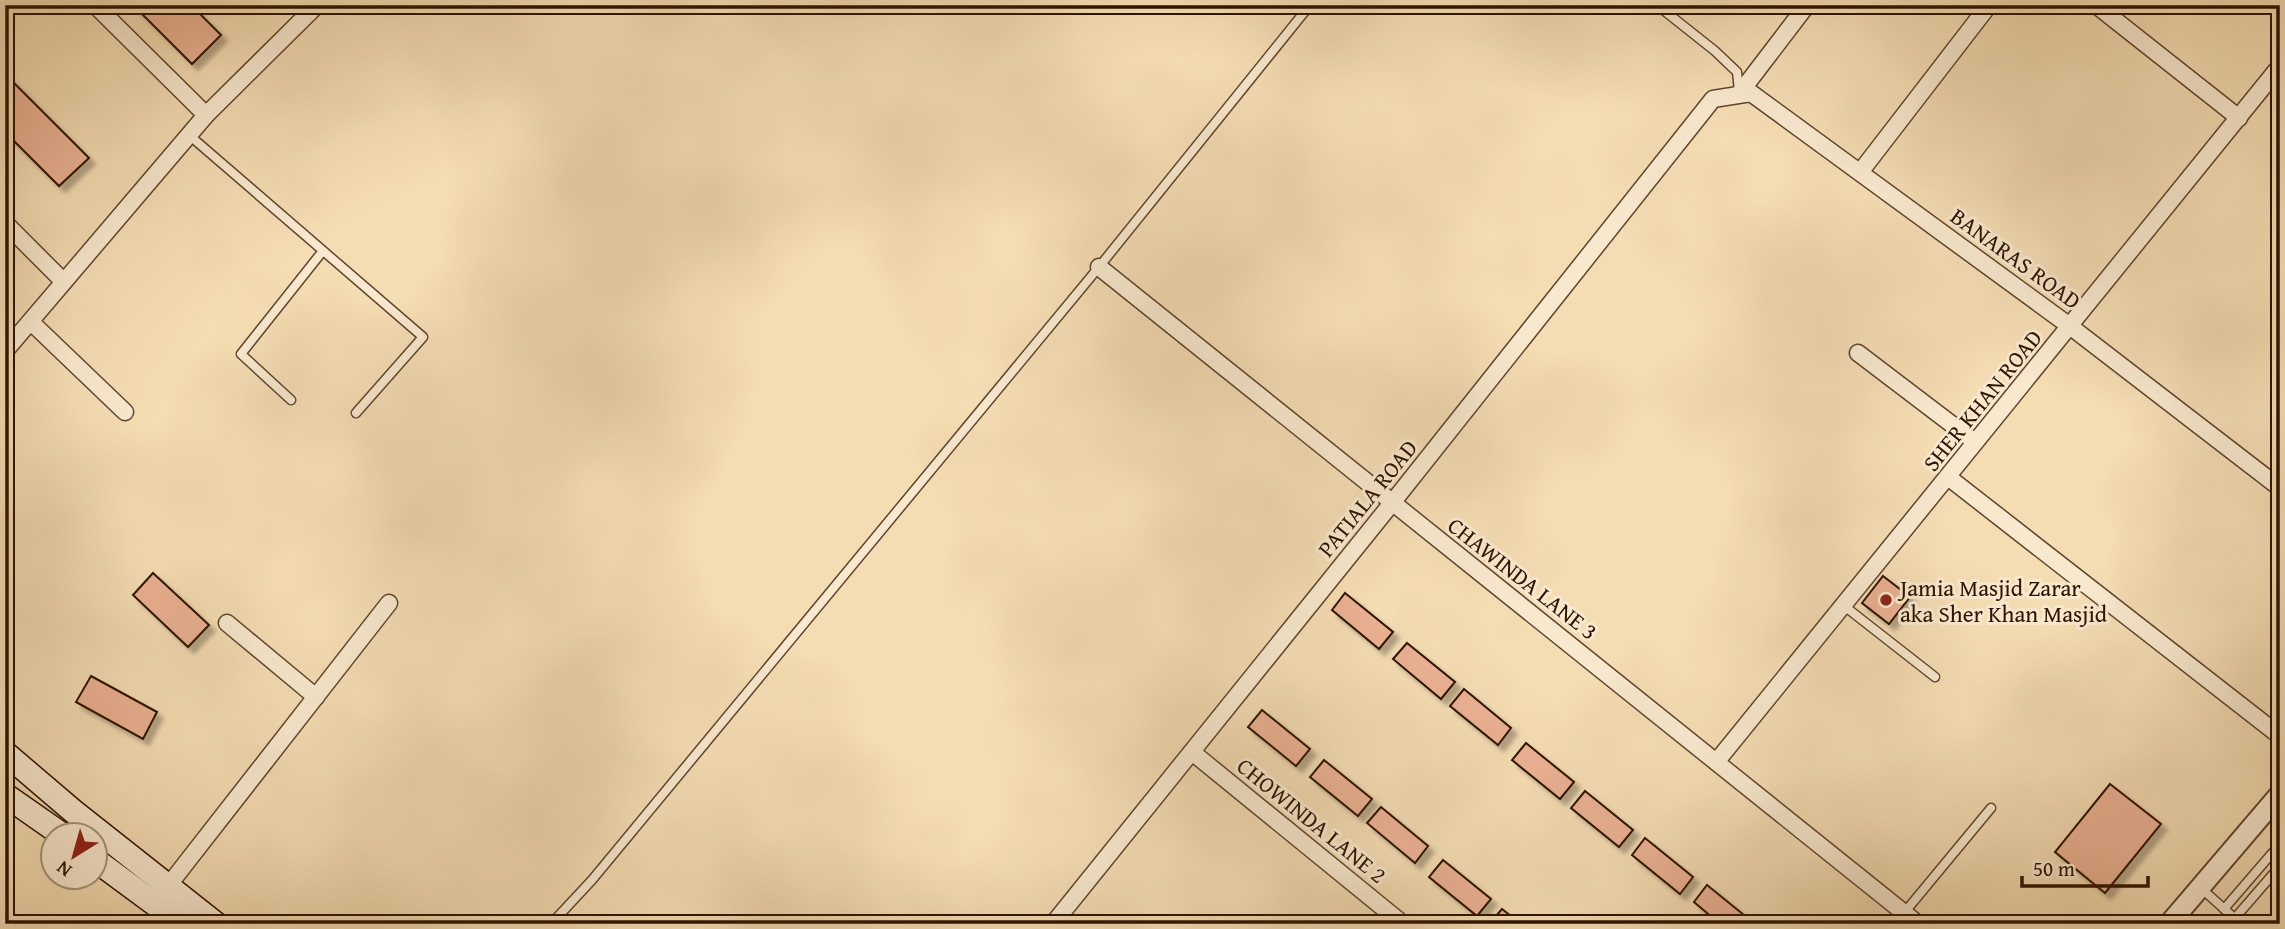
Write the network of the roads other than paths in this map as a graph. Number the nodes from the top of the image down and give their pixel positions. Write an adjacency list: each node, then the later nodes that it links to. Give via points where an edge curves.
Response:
1 (95, 5): 10 (street)
2 (317, 5): 10 (street)
3 (1310, 5): 16 (lane)
4 (1657, 5): 9 (lane, via 1737,72)
5 (1807, 5): 9 (street)
6 (1989, 5): 13 (street)
7 (2096, 5): 11 (street)
8 (2279, 68): 11 (street, SHER KHAN ROAD)
9 (1739, 94): 13 (street, BANARAS ROAD, via 1751,93); 28 (street, PATIALA ROAD, via 1713,99)
10 (206, 115): 12 (street)
11 (2239, 118): 19 (street, SHER KHAN ROAD)
12 (189, 135): 15 (lane); 17 (street)
13 (1861, 172): 19 (street, BANARAS ROAD)
14 (5, 223): 17 (street)
15 (322, 252): 22 (lane, via 241,354); 24 (lane, via 423,337)
16 (1099, 267): 28 (street, CHAWINDA LANE 3); 53 (lane)
17 (63, 281): 18 (street)
18 (31, 322): 20 (street); 23 (street)
19 (2071, 327): 25 (street, SHER KHAN ROAD); 27 (street, BANARAS ROAD)
20 (5, 351)
21 (1858, 353): 25 (street)
22 (291, 400)
23 (125, 412)
24 (356, 413)
25 (1975, 442): 26 (street, SHER KHAN ROAD)
26 (1948, 477): 30 (street, SHER KHAN ROAD); 34 (street)
27 (2280, 488)
28 (1392, 503): 36 (street, PATIALA ROAD); 37 (street, CHAWINDA LANE 3)
29 (389, 603): 33 (street)
30 (1843, 604): 32 (lane); 37 (street, SHER KHAN ROAD)
31 (227, 623): 33 (street)
32 (1936, 677)
33 (316, 697): 45 (street)
34 (2280, 736)
35 (5, 752): 45 (main road)
36 (1192, 752): 51 (street, PATIALA ROAD); 54 (street, CHOWINDA LANE 2)
37 (1717, 761): 48 (street, CHAWINDA LANE 3)
38 (2280, 794): 46 (street)
39 (6, 799): 41 (main road)
40 (1991, 808): 48 (lane)
41 (38, 820)
42 (2280, 844): 47 (lane)
43 (2280, 866): 49 (lane)
44 (108, 869): 50 (main road)
45 (168, 886): 52 (main road)
46 (2200, 887): 47 (lane); 56 (street)
47 (2224, 909): 49 (lane)
48 (1905, 913): 55 (street, CHAWINDA LANE 3)
49 (2239, 922)
50 (181, 923)
51 (1056, 923)
52 (216, 924)
53 (551, 924)
54 (1403, 924)
55 (1918, 924)
56 (2169, 924)

